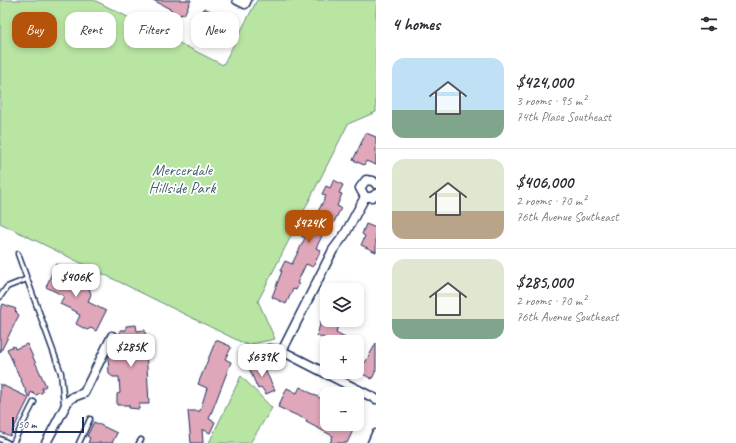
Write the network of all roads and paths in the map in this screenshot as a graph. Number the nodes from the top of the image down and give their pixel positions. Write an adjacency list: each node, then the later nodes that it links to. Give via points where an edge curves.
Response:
1 (237, 0): 2 (street)
2 (246, 2)
3 (376, 184): 5 (street, via 370,180 363,182 360,191)
4 (376, 194): 5 (street)
5 (365, 197): 11 (street, via 345,234 333,250)
6 (18, 254): 7 (lane)
7 (27, 279): 8 (lane, via 7,287); 14 (lane, via 61,373)
8 (0, 297)
9 (112, 336): 14 (street, via 84,393 73,397)
10 (269, 349): 11 (street)
11 (282, 352): 12 (street)
12 (376, 399)
13 (34, 402): 19 (lane)
14 (64, 407): 20 (street)
15 (90, 420): 21 (lane)
16 (376, 434): 22 (street)
17 (0, 439): 18 (lane)
18 (8, 443)
19 (13, 443)
20 (46, 443)
21 (79, 443)
22 (372, 443)

